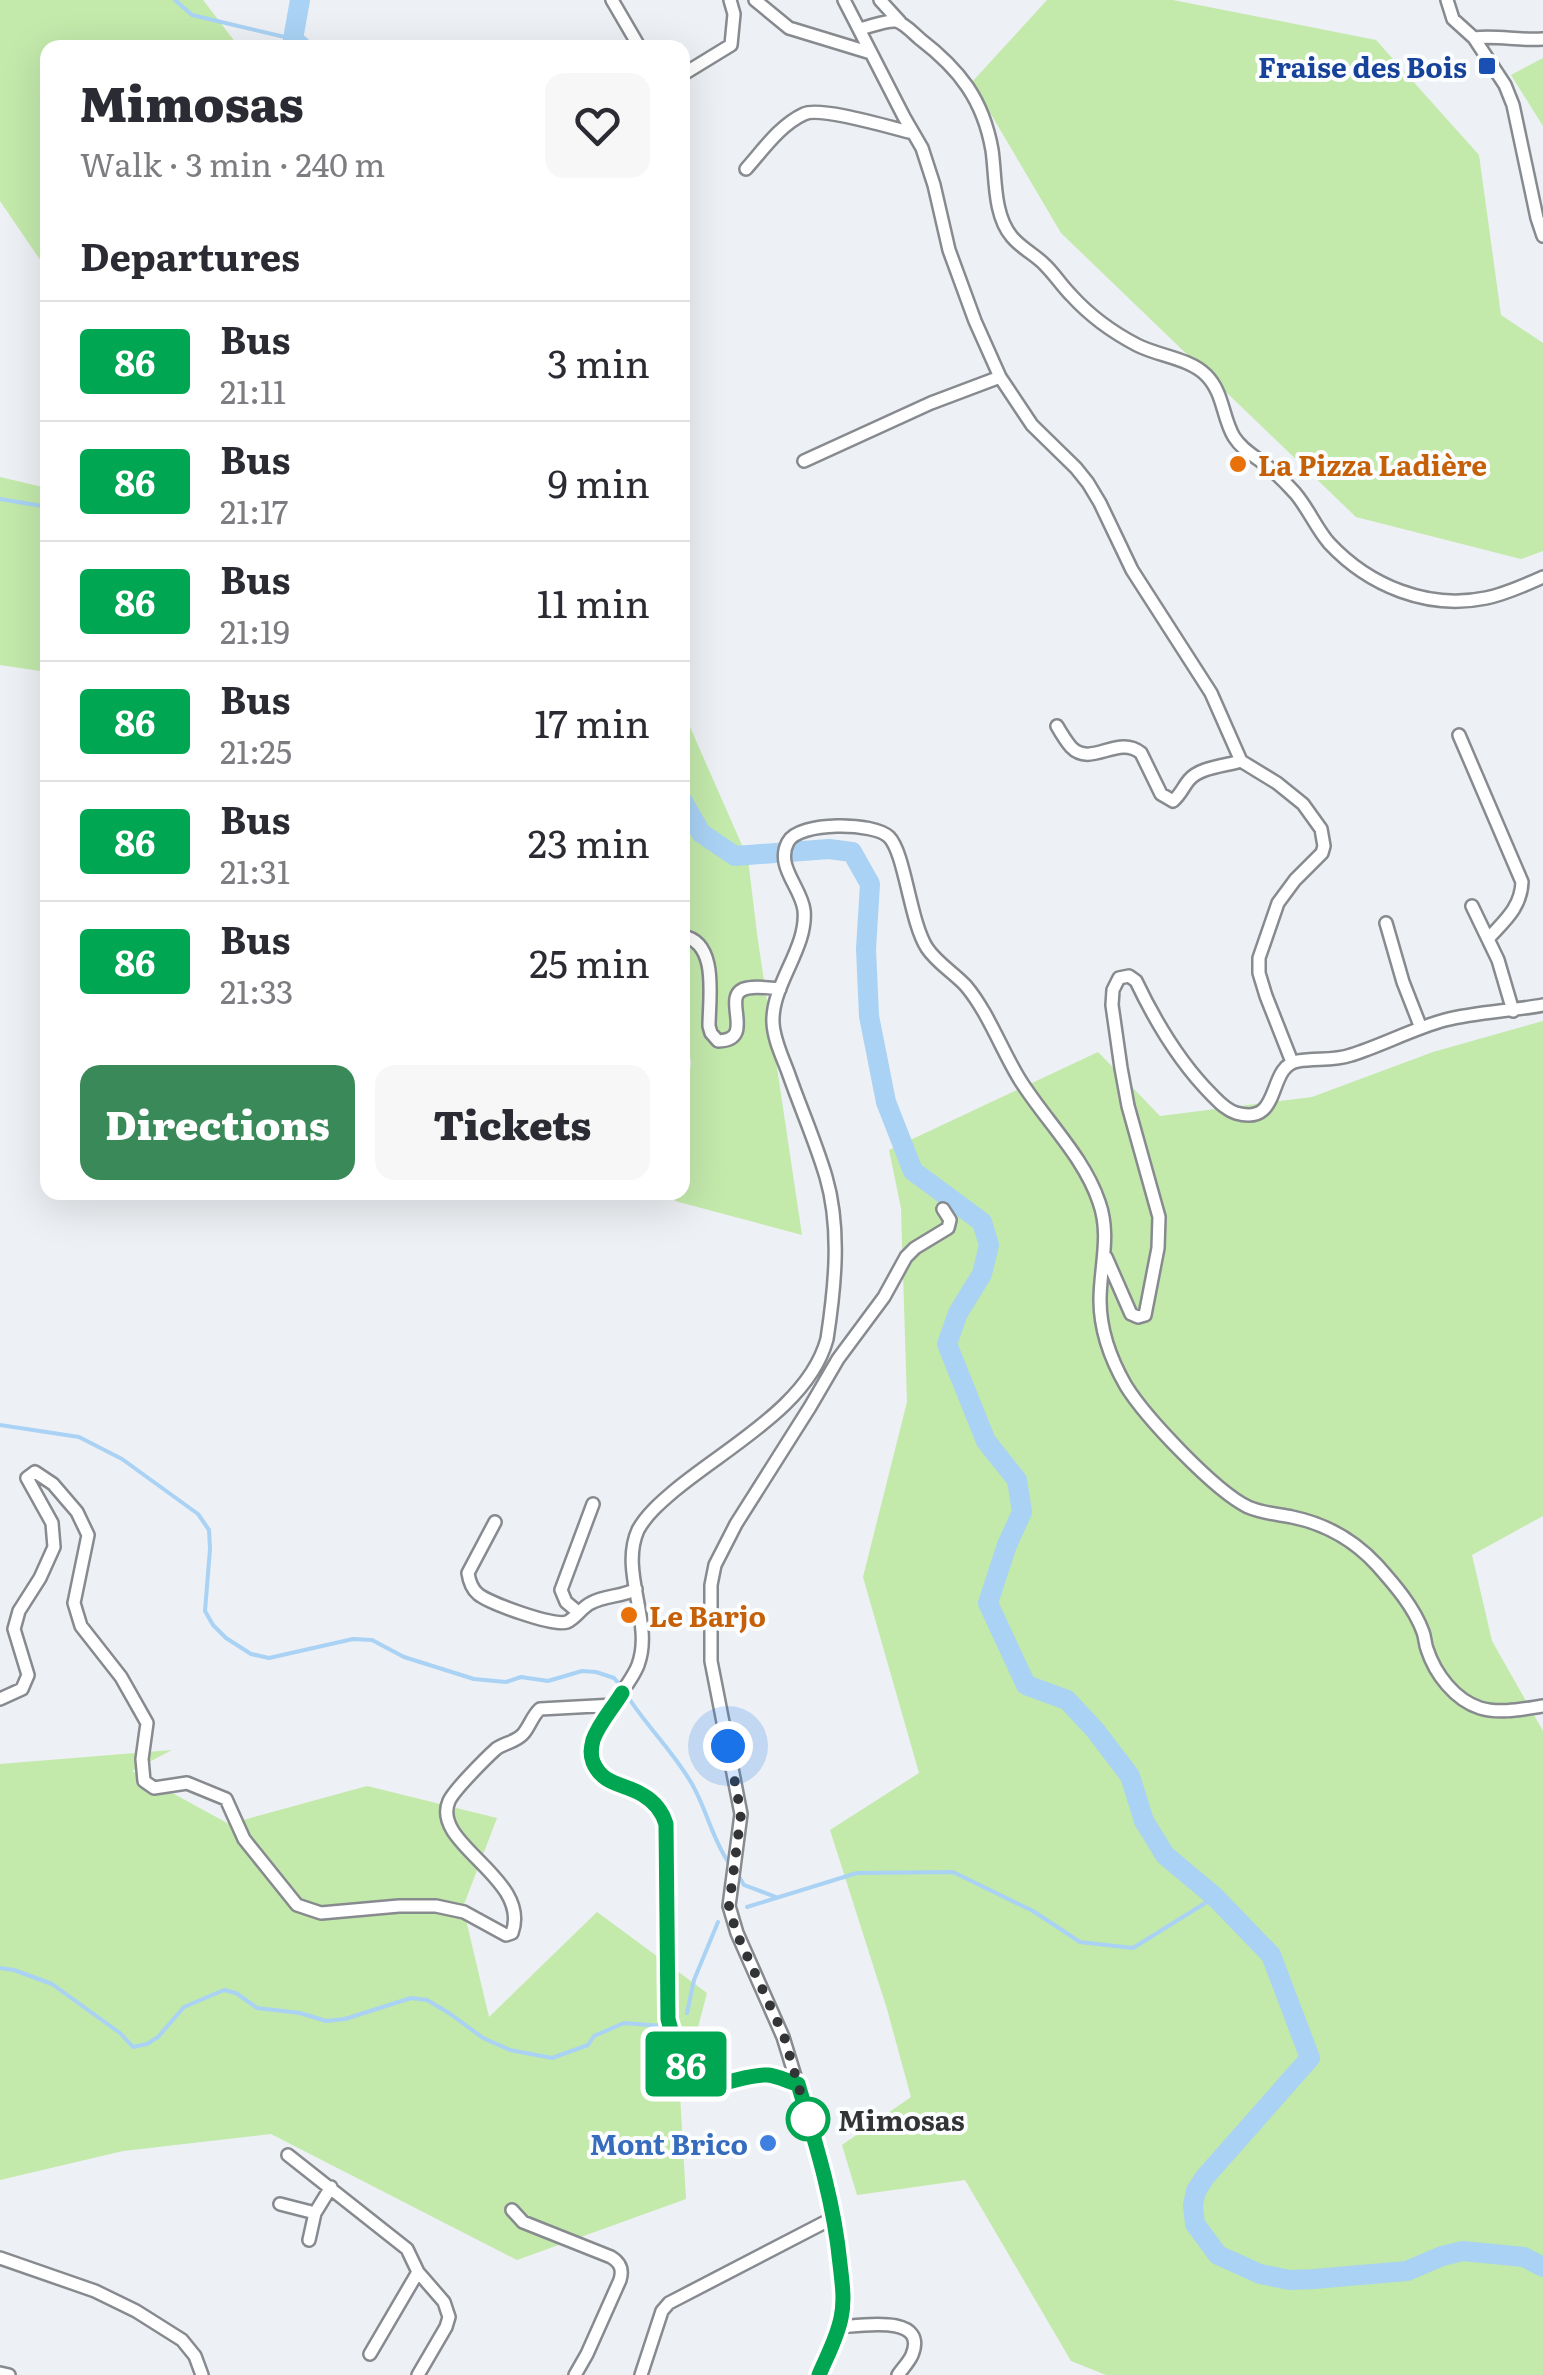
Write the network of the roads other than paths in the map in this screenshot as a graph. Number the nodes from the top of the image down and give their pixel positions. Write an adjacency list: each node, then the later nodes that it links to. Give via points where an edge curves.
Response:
1 (612, 0): 12 (street)
2 (730, 0): 14 (street, via 732,45)
3 (755, 0): 7 (street)
4 (844, 0): 9 (street)
5 (880, 0): 8 (street)
6 (1447, 0): 10 (street, via 1453,19)
7 (765, 6): 13 (street, via 789,28)
8 (900, 22): 9 (street); 20 (street, via 962,76 979,106 1008,233 1116,334 1206,375 1240,444 1284,481 1354,565 1384,586 1451,600 1484,598)
9 (859, 29): 13 (street)
10 (1474, 38): 11 (street); 17 (street, via 1513,105)
11 (1543, 38)
12 (635, 40)
13 (872, 53): 15 (street)
14 (690, 70)
15 (913, 133): 16 (street, via 806,112); 18 (street, via 949,250)
16 (746, 170)
17 (1543, 236)
18 (1000, 377): 19 (street); 23 (street, via 1032,425 1088,483 1139,582 1211,693)
19 (804, 461)
20 (1543, 577)
21 (1057, 726): 23 (street, via 1081,754 1136,748 1161,794 1173,801 1195,775)
22 (1459, 735): 27 (street, via 1522,882 1516,908)
23 (1241, 762): 32 (street, via 1303,804 1324,839 1322,853 1278,903 1259,958)
24 (1472, 906): 27 (street)
25 (1386, 923): 31 (street)
26 (690, 938): 28 (street, via 704,950 709,1026 718,1042 738,1029 740,991)
27 (1488, 939): 30 (street)
28 (780, 989): 34 (street, via 804,910 786,864 790,837 832,826 891,838 926,947 968,989 1092,1185 1101,1206); 35 (street, via 775,1036 827,1178 835,1221 828,1339)
29 (1543, 1005): 30 (street)
30 (1513, 1011): 31 (street)
31 (1422, 1028): 32 (street, via 1351,1056)
32 (1292, 1062): 34 (street, via 1268,1106 1258,1114 1237,1114 1179,1058 1136,981 1118,978 1112,1005 1121,1068 1159,1217 1145,1315 1131,1314)
33 (943, 1209): 37 (street, via 948,1228 906,1257)
34 (1105, 1256): 44 (street, via 1100,1298 1107,1346 1126,1386 1181,1451 1245,1506 1319,1524 1359,1548 1401,1594 1436,1668 1465,1700 1503,1710)
35 (813, 1373): 36 (street); 37 (street)
36 (786, 1402): 37 (street, via 804,1397); 40 (street, via 646,1518 634,1545)
37 (810, 1407): 45 (street, via 736,1524 711,1585 711,1660 741,1814 729,1906)
38 (592, 1504): 41 (street, via 561,1590)
39 (496, 1522): 41 (street, via 468,1573 478,1594 562,1624)
40 (636, 1589): 41 (street); 43 (street, via 642,1651)
41 (578, 1612)
42 (0, 1699): 43 (street, via 22,1689 28,1675 14,1629 54,1546 52,1523 27,1478 35,1472 54,1484 88,1535 74,1603 81,1626 147,1724 144,1781 154,1788 187,1783 226,1799 244,1840 288,1895 310,1910 436,1906 464,1912 506,1935 514,1926 507,1894 453,1831 446,1815 450,1798 496,1749 522,1735 540,1709)
43 (614, 1706): 45 (street, via 598,1728 591,1755 604,1780 649,1798 666,1824 668,2019 674,2040 702,2083 768,2075)
44 (1543, 1706)
45 (798, 2084): 51 (street)
46 (288, 2155): 47 (street)
47 (330, 2187): 50 (street); 54 (street, via 407,2249)
48 (280, 2204): 50 (street)
49 (512, 2210): 61 (street, via 523,2222 612,2257 622,2270)
50 (315, 2212): 52 (street)
51 (833, 2218): 55 (street, via 844,2300); 62 (street, via 669,2302)
52 (309, 2240)
53 (0, 2258): 59 (street, via 136,2311 182,2340)
54 (418, 2272): 56 (street); 60 (street, via 449,2317)
55 (838, 2327): 63 (street); 64 (street, via 903,2326 914,2344)
56 (370, 2354)
57 (0, 2372): 58 (street)
58 (9, 2375)
59 (202, 2375)
60 (418, 2375)
61 (575, 2375)
62 (642, 2375)
63 (819, 2375)
64 (898, 2375)

